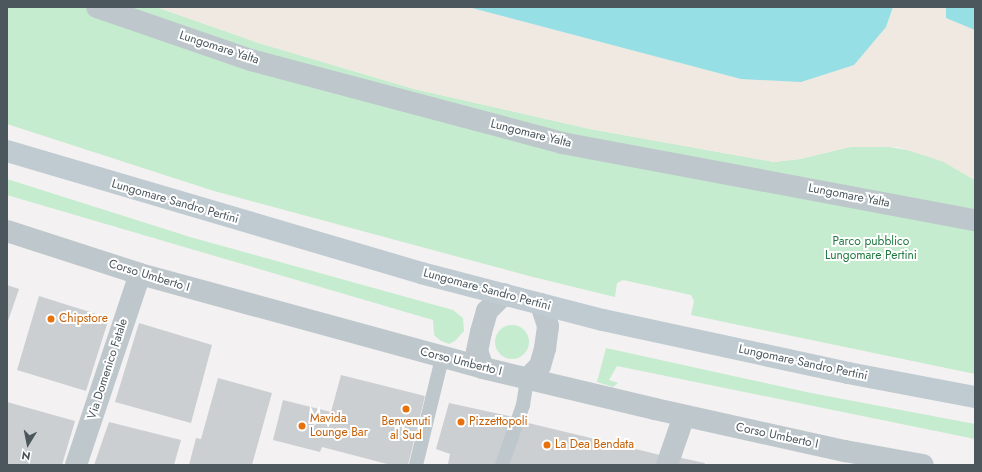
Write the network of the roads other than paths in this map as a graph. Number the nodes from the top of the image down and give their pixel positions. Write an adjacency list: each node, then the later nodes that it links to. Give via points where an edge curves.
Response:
1 (97, 7): 3 (street, Lungomare Yalta, via 251,60 562,143)
2 (7, 151): 6 (street, Lungomare Sandro Pertini, via 421,273)
3 (975, 220)
4 (7, 231): 5 (street, Corso Umberto I)
5 (140, 274): 8 (street, Corso Umberto I); 14 (street, Via Domenico Fatale)
6 (504, 294): 7 (street, Lungomare Sandro Pertini); 9 (street, via 487,311 481,332 477,351)
7 (541, 304): 10 (street, via 548,326 545,348 540,366); 11 (street, Lungomare Sandro Pertini, via 848,373)
8 (442, 358): 9 (street, Corso Umberto I); 15 (lane)
9 (483, 368): 10 (street, Corso Umberto I)
10 (527, 379): 12 (street, Corso Umberto I); 16 (lane, via 523,405)
11 (975, 397)
12 (684, 416): 13 (street, Corso Umberto I); 17 (street)
13 (830, 457): 18 (street, Corso Umberto I)
14 (76, 465)
15 (416, 465)
16 (502, 465)
17 (667, 465)
18 (923, 465)

